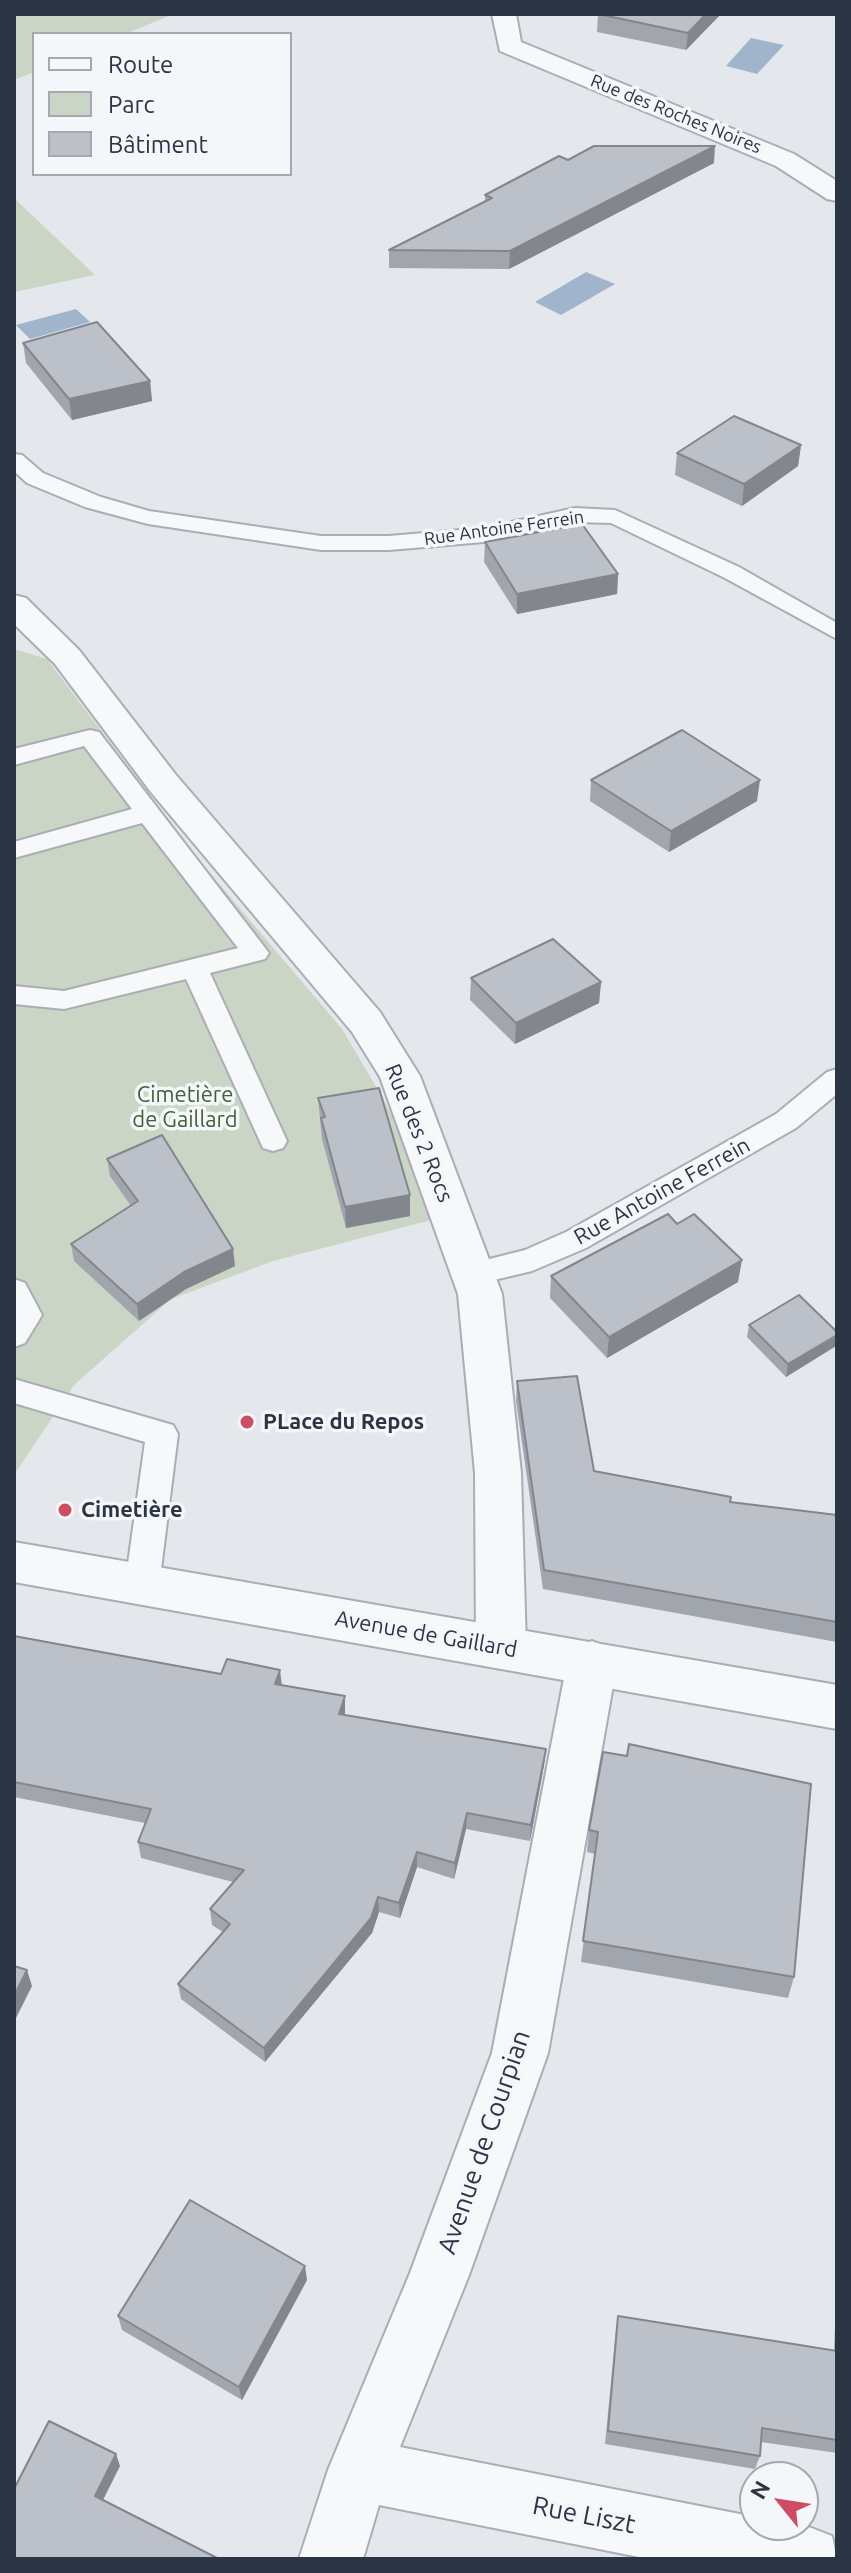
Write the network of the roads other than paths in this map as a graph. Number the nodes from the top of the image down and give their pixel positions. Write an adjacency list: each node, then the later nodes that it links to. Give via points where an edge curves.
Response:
1 (504, 14): 2 (street, Rue des Roches Noires, via 509,46 785,160)
2 (837, 193)
3 (14, 460): 5 (lane, Rue Antoine Ferrein, via 35,478 148,517 321,543 484,535 575,515 615,517 731,572)
4 (14, 605): 13 (street, Rue des 2 Rocs, via 67,657 163,783 384,1046)
5 (837, 632)
6 (14, 757): 7 (lane, via 90,737)
7 (148, 813): 8 (lane); 9 (lane, via 256,953)
8 (14, 850)
9 (194, 968): 10 (lane, via 64,1000); 12 (lane)
10 (14, 995)
11 (837, 1079): 13 (lane, Rue Antoine Ferrein, via 786,1121 576,1240 532,1260)
12 (273, 1141)
13 (473, 1274): 19 (street, Rue des 2 Rocs, via 480,1294 498,1473)
14 (14, 1291): 15 (lane, via 27,1315)
15 (14, 1335)
16 (14, 1391): 18 (lane, via 162,1434)
17 (14, 1562): 18 (street, Avenue de Gaillard)
18 (142, 1585): 19 (street, Avenue de Gaillard)
19 (501, 1648): 20 (street, Avenue de Gaillard)
20 (592, 1663): 21 (street, Avenue de Gaillard); 22 (street, Avenue de Courpian, via 520,2053 439,2275)
21 (837, 1707)
22 (359, 2470): 23 (street, Avenue de Courpian); 24 (street, Rue Liszt)
23 (331, 2559)
24 (809, 2559)

